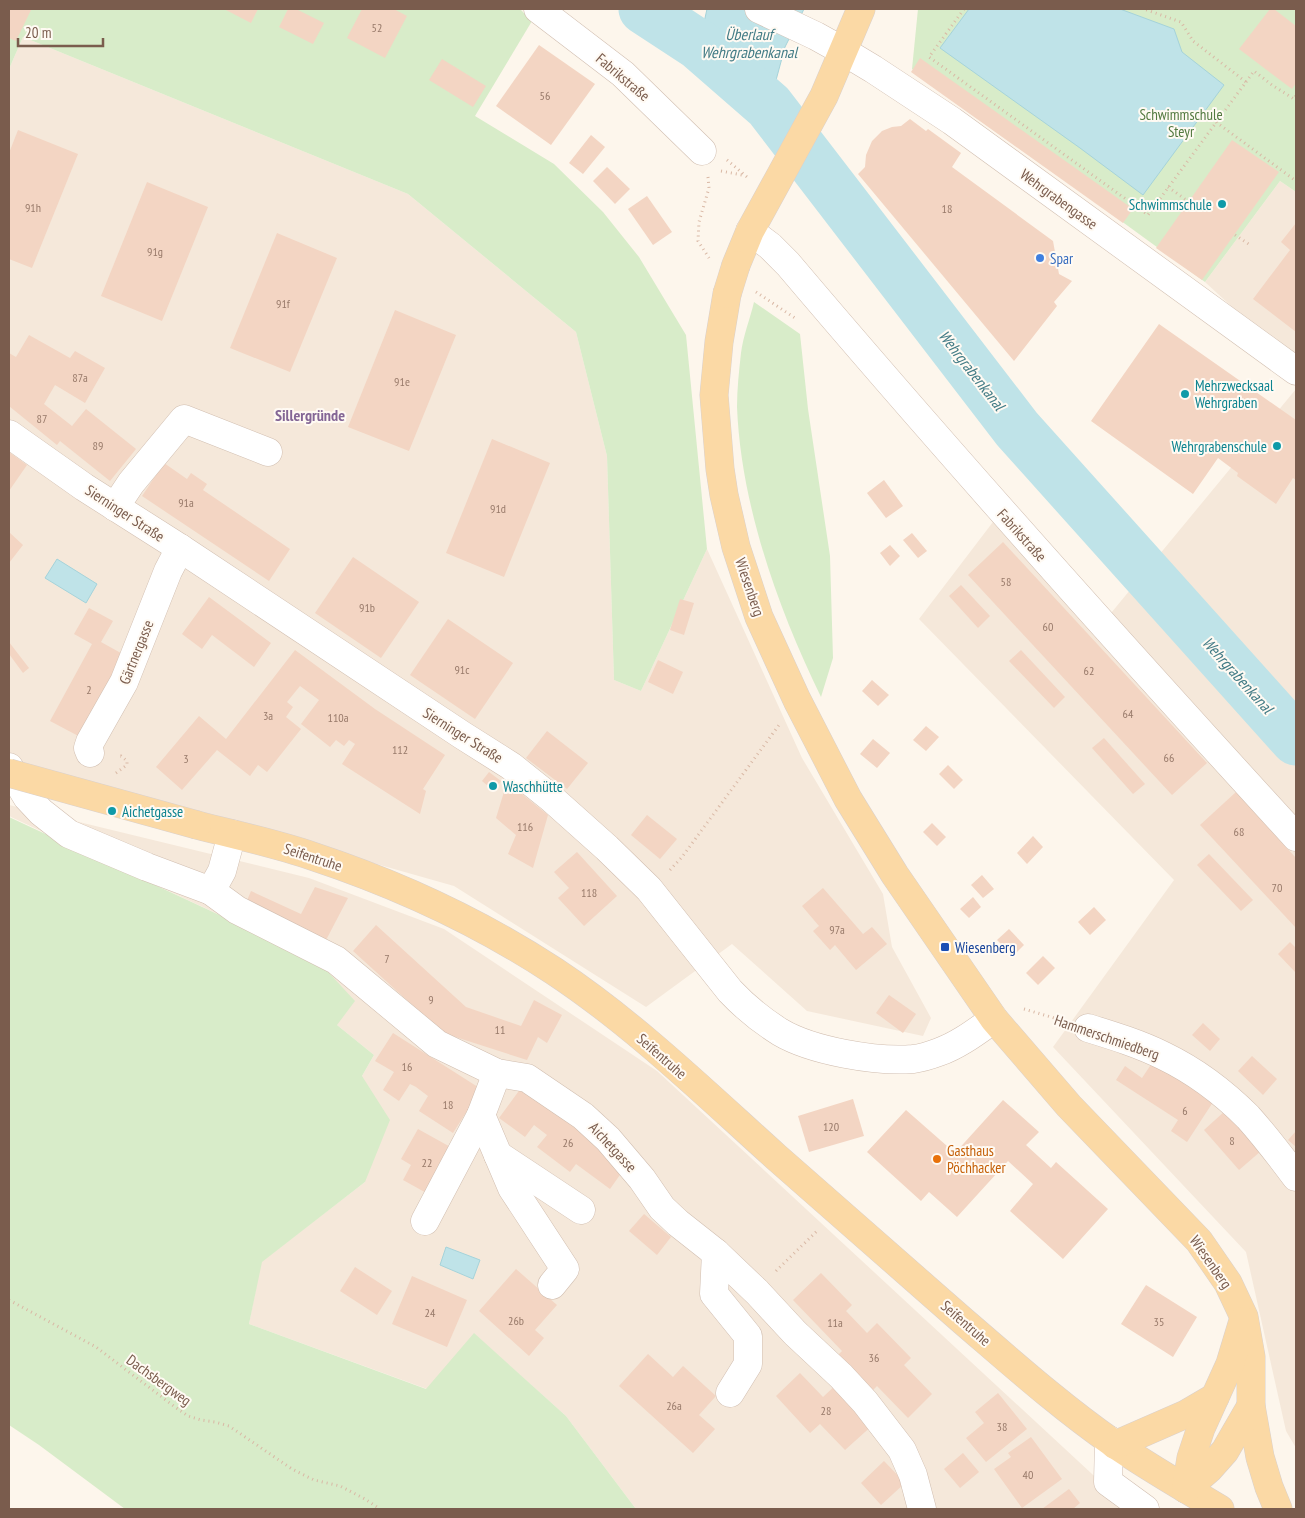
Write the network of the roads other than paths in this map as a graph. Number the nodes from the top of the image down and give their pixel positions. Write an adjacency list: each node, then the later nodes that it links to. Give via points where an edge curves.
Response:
1 (538, 9): 5 (street, Fabrikstraße, via 623,74)
2 (759, 9): 4 (street, Wehrgrabengasse)
3 (861, 9): 4 (main road)
4 (843, 51): 6 (main road, Wiesenberg, via 824,96); 7 (street, Wehrgrabengasse, via 952,121)
5 (705, 160)
6 (750, 231): 16 (street, Fabrikstraße, via 788,264 1001,511); 18 (main road, Wiesenberg, bridge, via 723,263 727,294 714,395 720,469 736,547 759,617 848,799 895,876)
7 (1296, 371)
8 (9, 434): 10 (street, Sierninger Straße)
9 (268, 452): 10 (street, via 184,419)
10 (115, 507): 11 (street, Sierninger Straße)
11 (180, 548): 12 (street, Gärtnergasse, via 124,682 88,748); 18 (street, Sierninger Straße, via 511,766 607,848 649,889 730,991 744,1006 782,1032 842,1053 915,1059 964,1040)
12 (90, 753)
13 (9, 767): 17 (street, Aichetgasse, via 27,798 69,834)
14 (9, 773): 15 (main road, Seifentruhe, bridge)
15 (232, 834): 17 (street, via 222,871); 32 (main road, Seifentruhe, via 309,855 374,878 451,912 554,972 606,1008 1044,1390)
16 (1296, 837)
17 (211, 891): 20 (street, Aichetgasse, via 237,910 336,960 437,1044)
18 (994, 1019): 28 (main road, Wiesenberg, via 1068,1106 1199,1241 1228,1283)
19 (1088, 1028): 23 (street, Hammerschmiedberg, via 1164,1056 1199,1077 1248,1117)
20 (497, 1073): 21 (street); 26 (street, Aichetgasse, via 527,1078 584,1116 642,1178 662,1208)
21 (481, 1115): 22 (street); 25 (street)
22 (498, 1155): 24 (street); 27 (street, via 512,1188 566,1269)
23 (1296, 1177)
24 (581, 1210)
25 (425, 1221)
26 (716, 1253): 29 (street, via 714,1294 748,1336 748,1364); 34 (street, Aichetgasse, via 841,1376 889,1431 913,1475)
27 (552, 1285)
28 (1244, 1317): 30 (main road, via 1230,1364); 31 (main road, Wiesenberg, via 1252,1357)
29 (730, 1393)
30 (1215, 1397): 32 (main road, via 1186,1414); 33 (main road, via 1191,1458)
31 (1251, 1406): 33 (main road, Wiesenberg, via 1224,1451); 37 (main road, Wiesenberg, via 1260,1456)
32 (1112, 1443): 33 (main road, Seifentruhe); 35 (street, via 1108,1482)
33 (1186, 1489): 36 (main road, Seifentruhe)
34 (922, 1509)
35 (1145, 1509)
36 (1220, 1509)
37 (1278, 1509)

